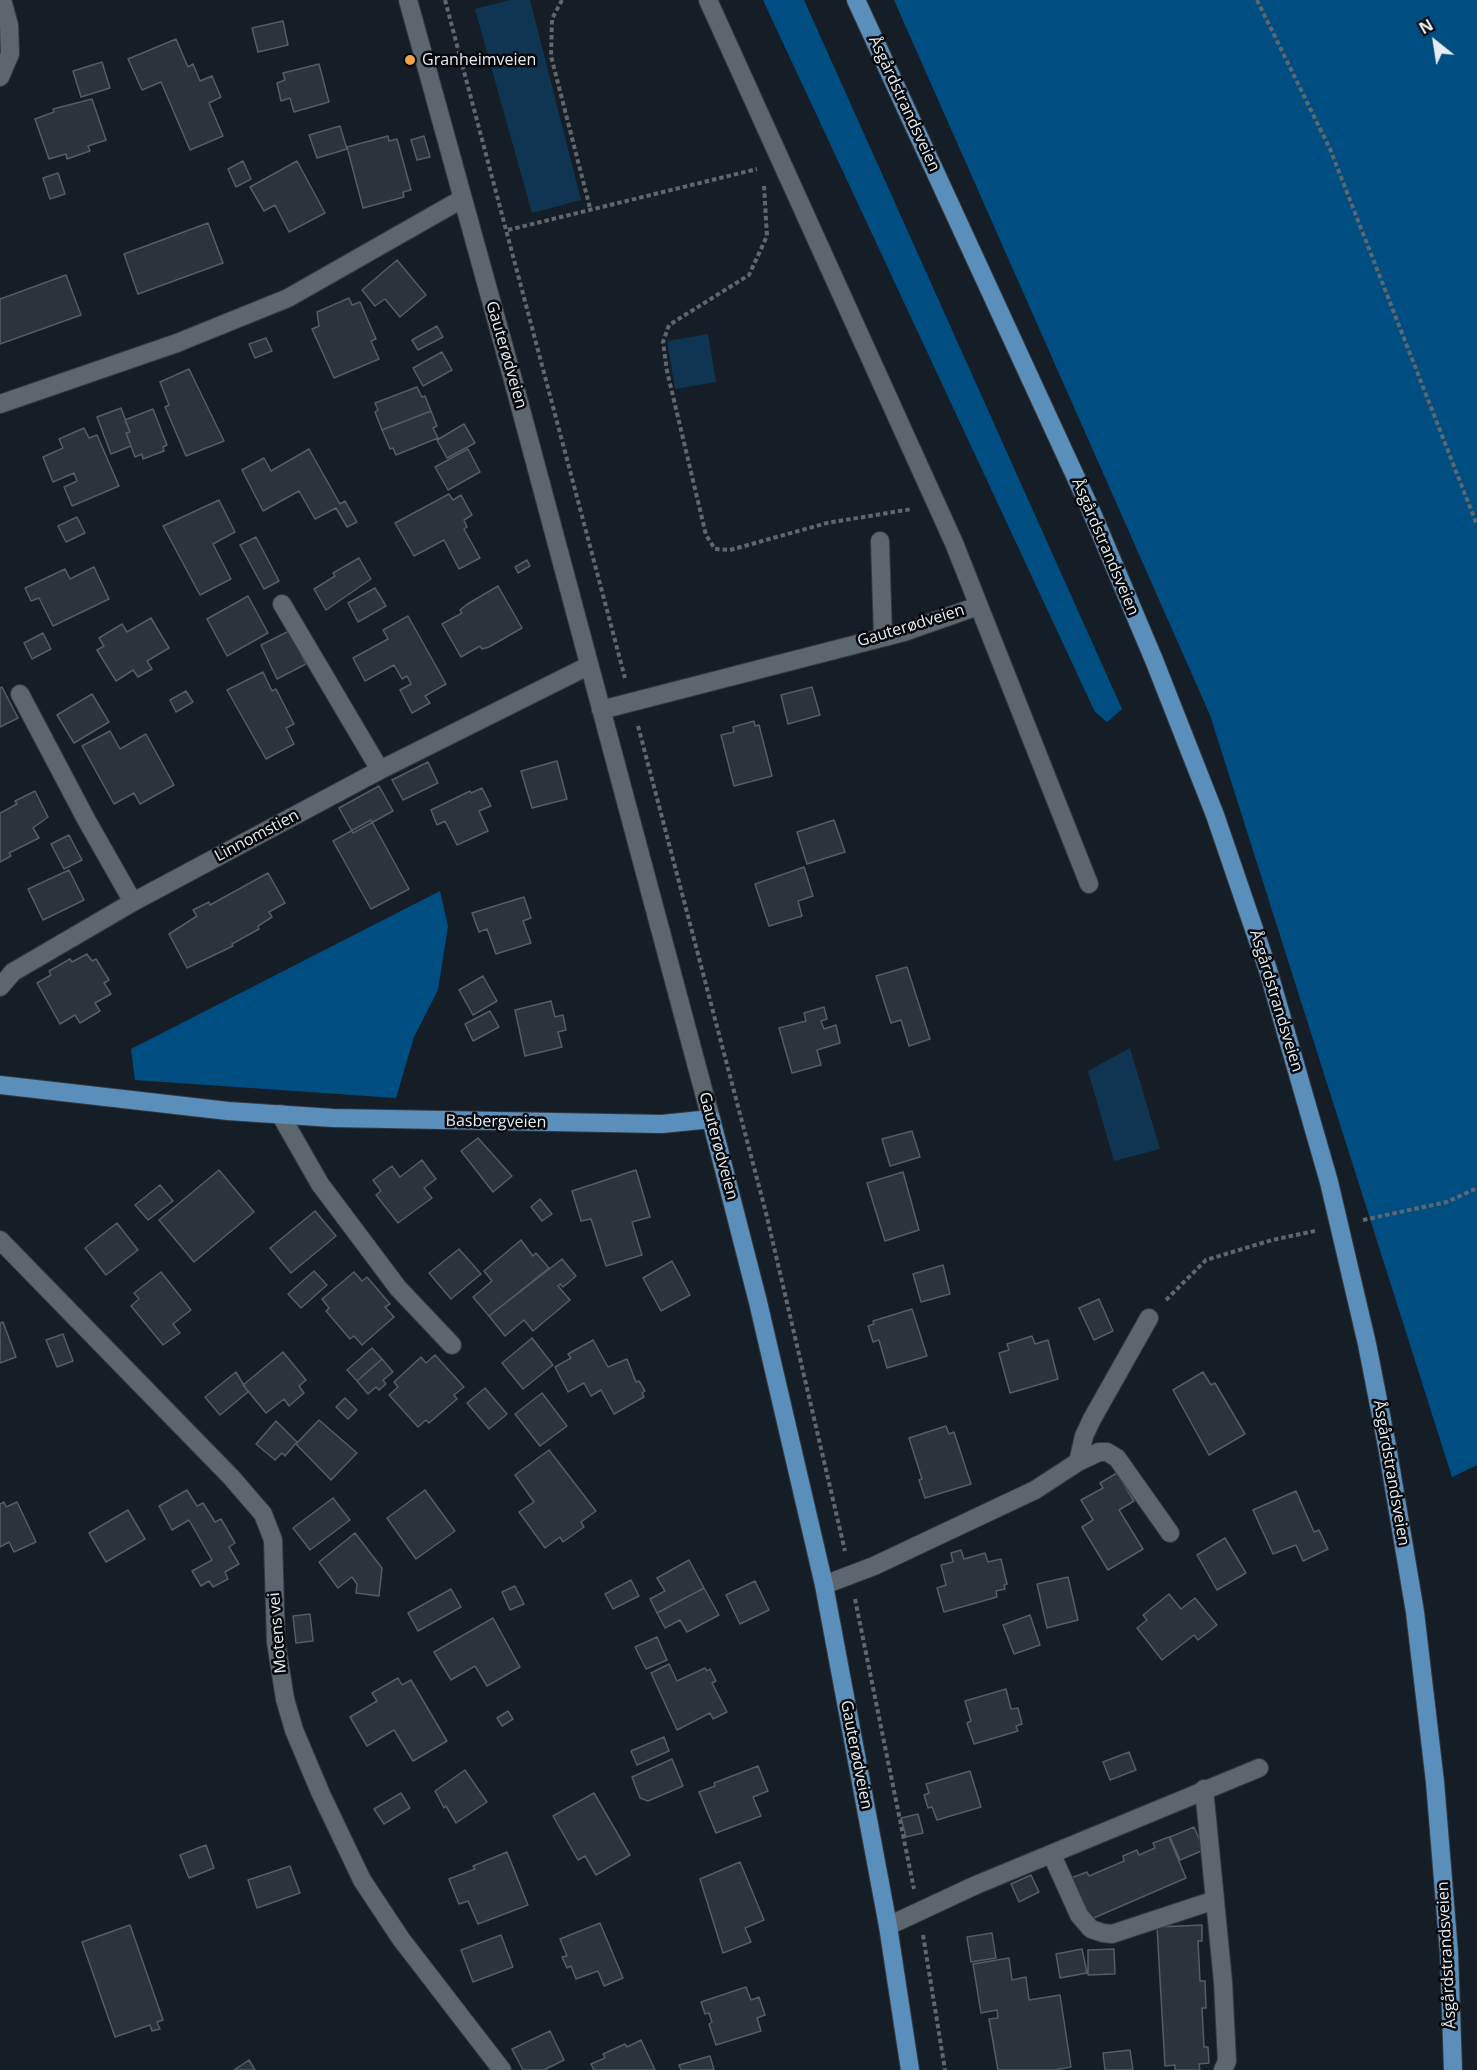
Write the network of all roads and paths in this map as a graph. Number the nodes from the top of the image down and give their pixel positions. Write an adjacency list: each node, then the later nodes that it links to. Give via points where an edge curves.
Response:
1 (2, 0): 7 (street, via 9,25 10,54)
2 (408, 0): 10 (street, Gauterødveien)
3 (562, 0): 11 (path, via 552,19 551,56)
4 (708, 0): 8 (street, Gauterødveien)
5 (856, 0): 31 (main road, Åsgårdstrandsveien, via 1089,506 1154,660 1215,815 1268,970)
6 (1257, 0): 15 (path, via 1330,149)
7 (0, 77)
8 (782, 163): 9 (path); 14 (street, Gauterødveien)
9 (763, 167): 11 (path); 14 (path, via 767,236 749,275 669,325 663,342 706,535 715,549 730,550 827,523)
10 (462, 199): 13 (street, via 269,307); 20 (street, Gauterødveien)
11 (590, 208): 12 (path)
12 (508, 230)
13 (0, 404)
14 (937, 504): 18 (street, Gauterødveien)
15 (1477, 525)
16 (880, 541): 19 (street)
17 (282, 604): 23 (street)
18 (978, 606): 19 (street, Gauterødveien); 24 (street, Gauterødveien)
19 (883, 637): 22 (street, Gauterødveien)
20 (588, 666): 22 (street, Gauterødveien); 23 (street, Linnomstien)
21 (20, 694): 25 (street)
22 (601, 710): 29 (street, Gauterødveien)
23 (380, 770): 25 (street, Linnomstien)
24 (1089, 884)
25 (133, 902): 26 (street, Linnomstien, via 13,972)
26 (0, 987)
27 (0, 1085): 28 (main road, Basbergveien)
28 (280, 1114): 29 (main road, Basbergveien, via 495,1123 662,1124); 34 (street, via 320,1184 398,1288)
29 (711, 1119): 37 (main road, Gauterødveien)
30 (1477, 1188): 31 (path, via 1447,1202)
31 (1339, 1225): 33 (path, via 1206,1260); 46 (main road, Åsgårdstrandsveien, via 1374,1378 1415,1612 1435,1782 1449,1953)
32 (0, 1240): 43 (street, Motens vei, via 263,1514 273,1540 276,1642 285,1699 321,1794 362,1880 401,1939)
33 (1149, 1318): 35 (street, via 1092,1419)
34 (452, 1345)
35 (1078, 1462): 36 (street, via 1100,1452 1117,1458); 37 (street, via 1035,1490 874,1566)
36 (1170, 1533)
37 (824, 1585): 42 (main road, Gauterødveien)
38 (1259, 1768): 39 (street)
39 (1204, 1789): 40 (street); 41 (street)
40 (1052, 1855): 41 (street, via 1079,1915 1091,1929 1103,1933 1112,1934); 42 (street)
41 (1215, 1900): 45 (street, via 1227,2061)
42 (888, 1926): 44 (main road, Gauterødveien)
43 (502, 2070)
44 (910, 2070)
45 (1223, 2070)
46 (1453, 2070)

